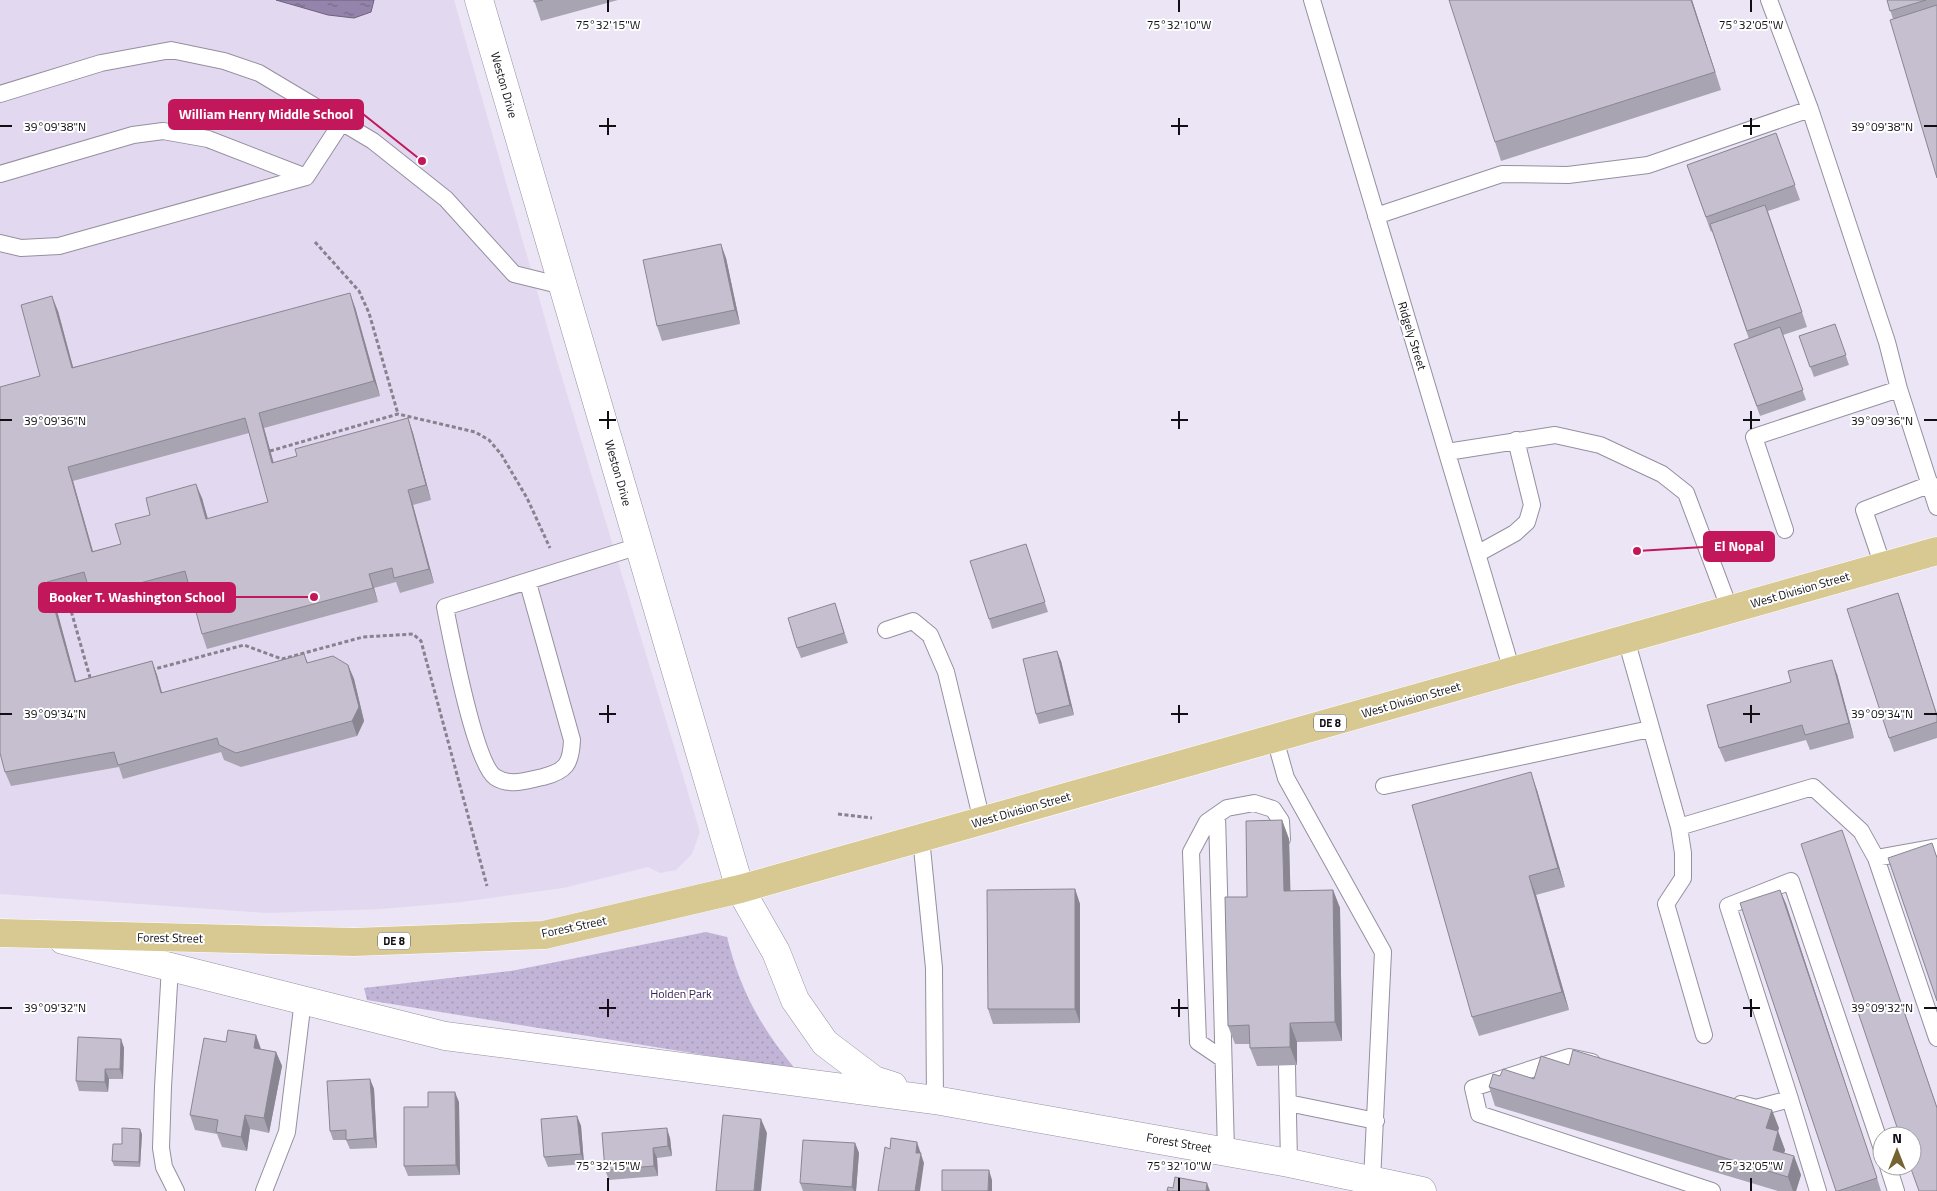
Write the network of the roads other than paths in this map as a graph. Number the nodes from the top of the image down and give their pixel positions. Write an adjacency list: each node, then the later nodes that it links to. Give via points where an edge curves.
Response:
1 (479, 0): 11 (street, Weston Drive)
2 (1312, 0): 9 (lane, Ridgely Street)
3 (1769, 0): 5 (lane)
4 (0, 94): 6 (lane, via 101,63 171,50 224,61 258,73)
5 (1810, 109): 9 (lane, via 1648,165 1568,175 1502,174); 12 (lane, via 1887,342)
6 (342, 122): 8 (lane); 11 (lane, via 373,141 446,199 514,274)
7 (0, 174): 8 (lane, via 133,135 164,132 208,139)
8 (306, 178): 10 (lane, via 59,246 21,248)
9 (1376, 216): 14 (lane, Ridgely Street)
10 (0, 243)
11 (563, 286): 18 (street, Weston Drive)
12 (1899, 389): 15 (lane); 17 (lane, via 1754,437)
13 (1516, 440): 14 (lane); 20 (lane, via 1532,505 1527,522 1515,533); 23 (lane, via 1555,435 1600,444 1662,474 1686,493)
14 (1447, 452): 20 (lane, Ridgely Street)
15 (1931, 484): 16 (lane); 21 (lane, via 1864,510)
16 (1937, 507)
17 (1785, 530)
18 (639, 546): 22 (lane); 37 (street, Weston Drive)
19 (1937, 551): 21 (highway, West Division Street / DE 8)
20 (1477, 554): 26 (lane, Ridgely Street)
21 (1883, 566): 23 (highway, West Division Street / DE 8)
22 (528, 583): 22 (lane, via 445,607 470,717 486,767 494,777 505,782 559,773 567,765 572,752 572,740)
23 (1730, 610): 25 (highway, West Division Street / DE 8)
24 (886, 630): 31 (lane, via 913,621 930,636 946,672)
25 (1626, 639): 26 (highway, West Division Street / DE 8); 27 (lane)
26 (1512, 671): 28 (highway, West Division Street / DE 8)
27 (1650, 728): 29 (lane); 32 (lane)
28 (1275, 739): 31 (highway, West Division Street / DE 8); 51 (lane, via 1286,778 1383,952)
29 (1384, 786)
30 (1217, 815): 34 (lane, via 1227,808 1254,803 1273,809 1281,820); 44 (lane); 44 (lane, via 1207,822 1192,852 1198,1042)
31 (982, 821): 33 (highway, West Division Street / DE 8)
32 (1679, 827): 36 (lane, via 1813,787 1861,831); 42 (lane, via 1684,853 1683,878 1666,904)
33 (921, 838): 37 (highway, West Division Street / DE 8); 48 (lane, via 934,968)
34 (1282, 839)
35 (1937, 847): 36 (lane)
36 (1876, 858): 43 (lane)
37 (740, 889): 39 (highway, Forest Street / DE 8, via 544,935 354,942); 48 (street, Forest Street, via 776,952 795,1000 825,1043 874,1080)
38 (0, 933): 39 (highway, Forest Street / DE 8)
39 (42, 935): 40 (street, Forest Street)
40 (170, 967): 41 (street, Forest Street); 57 (lane, via 161,1148 164,1168)
41 (303, 1000): 48 (street, Forest Street, via 445,1036); 58 (lane, via 286,1132)
42 (1704, 1035)
43 (1937, 1038)
44 (1223, 1058): 53 (lane)
45 (1287, 1066): 50 (lane)
46 (1610, 1067): 60 (lane, via 1569,1057 1474,1088 1479,1114)
47 (1790, 1099): 49 (lane, via 1756,1108); 52 (lane, via 1728,906 1791,881); 61 (lane)
48 (935, 1100): 53 (street, Forest Street)
49 (1728, 1100)
50 (1288, 1104): 51 (lane); 54 (lane)
51 (1376, 1122): 56 (lane)
52 (1874, 1126)
53 (1226, 1151): 54 (street, Forest Street)
54 (1289, 1163): 56 (street, Forest Street)
55 (1891, 1176): 62 (lane)
56 (1372, 1181): 59 (street, Forest Street)
57 (176, 1191)
58 (264, 1191)
59 (1422, 1191)
60 (1712, 1191)
61 (1818, 1191)
62 (1896, 1191)

